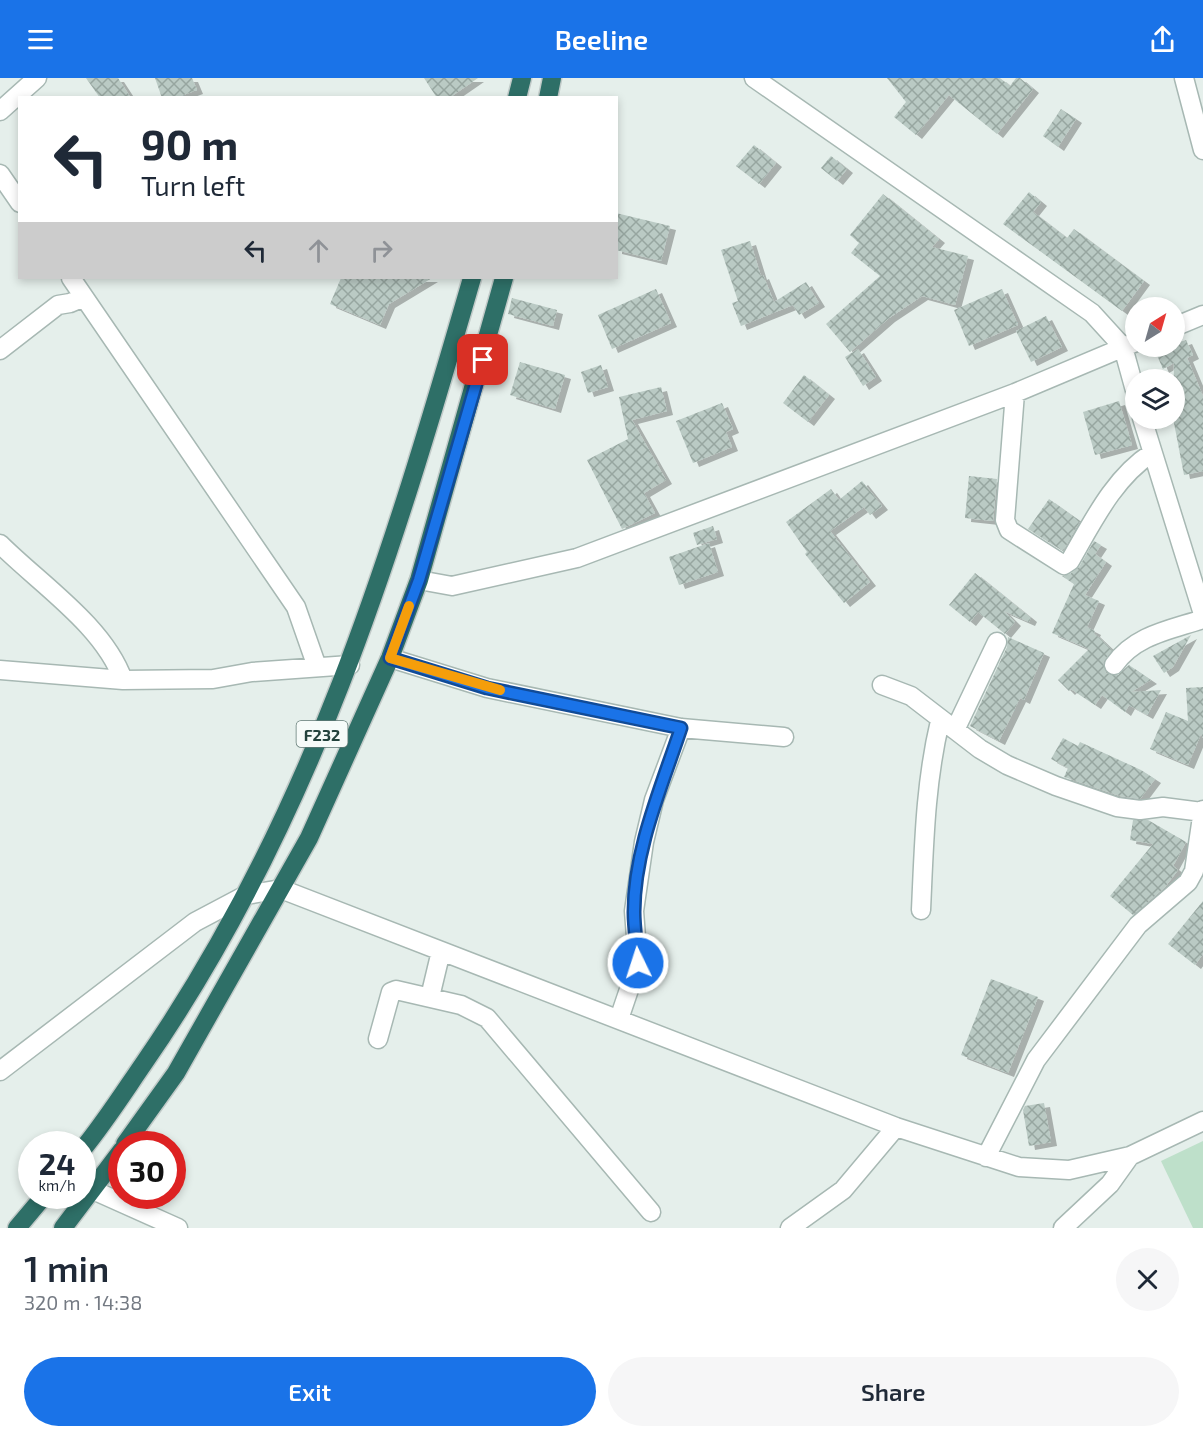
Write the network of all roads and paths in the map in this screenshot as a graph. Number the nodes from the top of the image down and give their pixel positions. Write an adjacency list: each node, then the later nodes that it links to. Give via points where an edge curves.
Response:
1 (37, 78): 8 (street)
2 (522, 78): 6 (highway)
3 (552, 78): 7 (highway)
4 (754, 78): 18 (street, via 1092,313)
5 (1184, 78): 9 (street)
6 (518, 96)
7 (548, 96)
8 (0, 111)
9 (1203, 150)
10 (0, 174): 11 (street)
11 (18, 200)
12 (72, 279): 15 (street)
13 (472, 279): 30 (highway, F232, via 390,552)
14 (504, 279): 25 (highway, F232)
15 (84, 297): 20 (street, via 58,305); 32 (street, via 296,607)
16 (1203, 315): 17 (street)
17 (1185, 322)
18 (1125, 342)
19 (1125, 347): 21 (street)
20 (0, 350)
21 (1015, 393): 23 (street, via 1005,520 1009,530 1064,565 1071,561 1099,511 1137,463); 25 (street, via 577,558 452,586)
22 (1145, 429): 23 (street)
23 (1152, 453): 26 (street)
24 (0, 544): 34 (street, via 88,626 117,664)
25 (419, 580): 29 (highway, F232)
26 (1203, 614)
27 (1203, 619): 31 (street, via 1137,642)
28 (998, 642): 36 (street)
29 (390, 658): 37 (street, via 487,688); 40 (highway, F232, via 309,838)
30 (350, 665): 32 (street); 41 (highway, F232, via 300,786)
31 (1114, 665)
32 (317, 667): 34 (street, via 213,679)
33 (0, 670): 34 (street)
34 (123, 680)
35 (882, 685): 36 (street, via 911,696)
36 (948, 726): 39 (street, via 1007,765 1117,807); 42 (street, via 931,760)
37 (681, 728): 38 (street); 45 (street, via 654,800 644,842 634,911 638,963)
38 (784, 738)
39 (1203, 811): 53 (street, via 1194,871 1188,882 1138,925 1036,1060)
40 (281, 889): 41 (street); 43 (street); 51 (highway, F232, via 176,1073)
41 (246, 895): 47 (street, via 195,922); 50 (highway, F232, via 180,1011)
42 (921, 910)
43 (441, 951): 44 (street); 45 (street)
44 (430, 997): 46 (street, via 391,992); 59 (street, via 462,1005 487,1018)
45 (619, 1019): 49 (street)
46 (378, 1039)
47 (0, 1071)
48 (1203, 1121): 52 (street)
49 (896, 1127): 53 (street); 63 (street, via 843,1190)
50 (95, 1131)
51 (134, 1131)
52 (1130, 1156): 53 (street, via 1069,1170 1019,1167); 64 (street, via 1110,1184)
53 (986, 1157)
54 (108, 1169): 55 (highway)
55 (96, 1186)
56 (96, 1191): 62 (street)
57 (33, 1209): 60 (highway)
58 (78, 1209): 61 (highway)
59 (651, 1212)
60 (17, 1228)
61 (63, 1228)
62 (178, 1228)
63 (790, 1228)
64 (1063, 1228)

